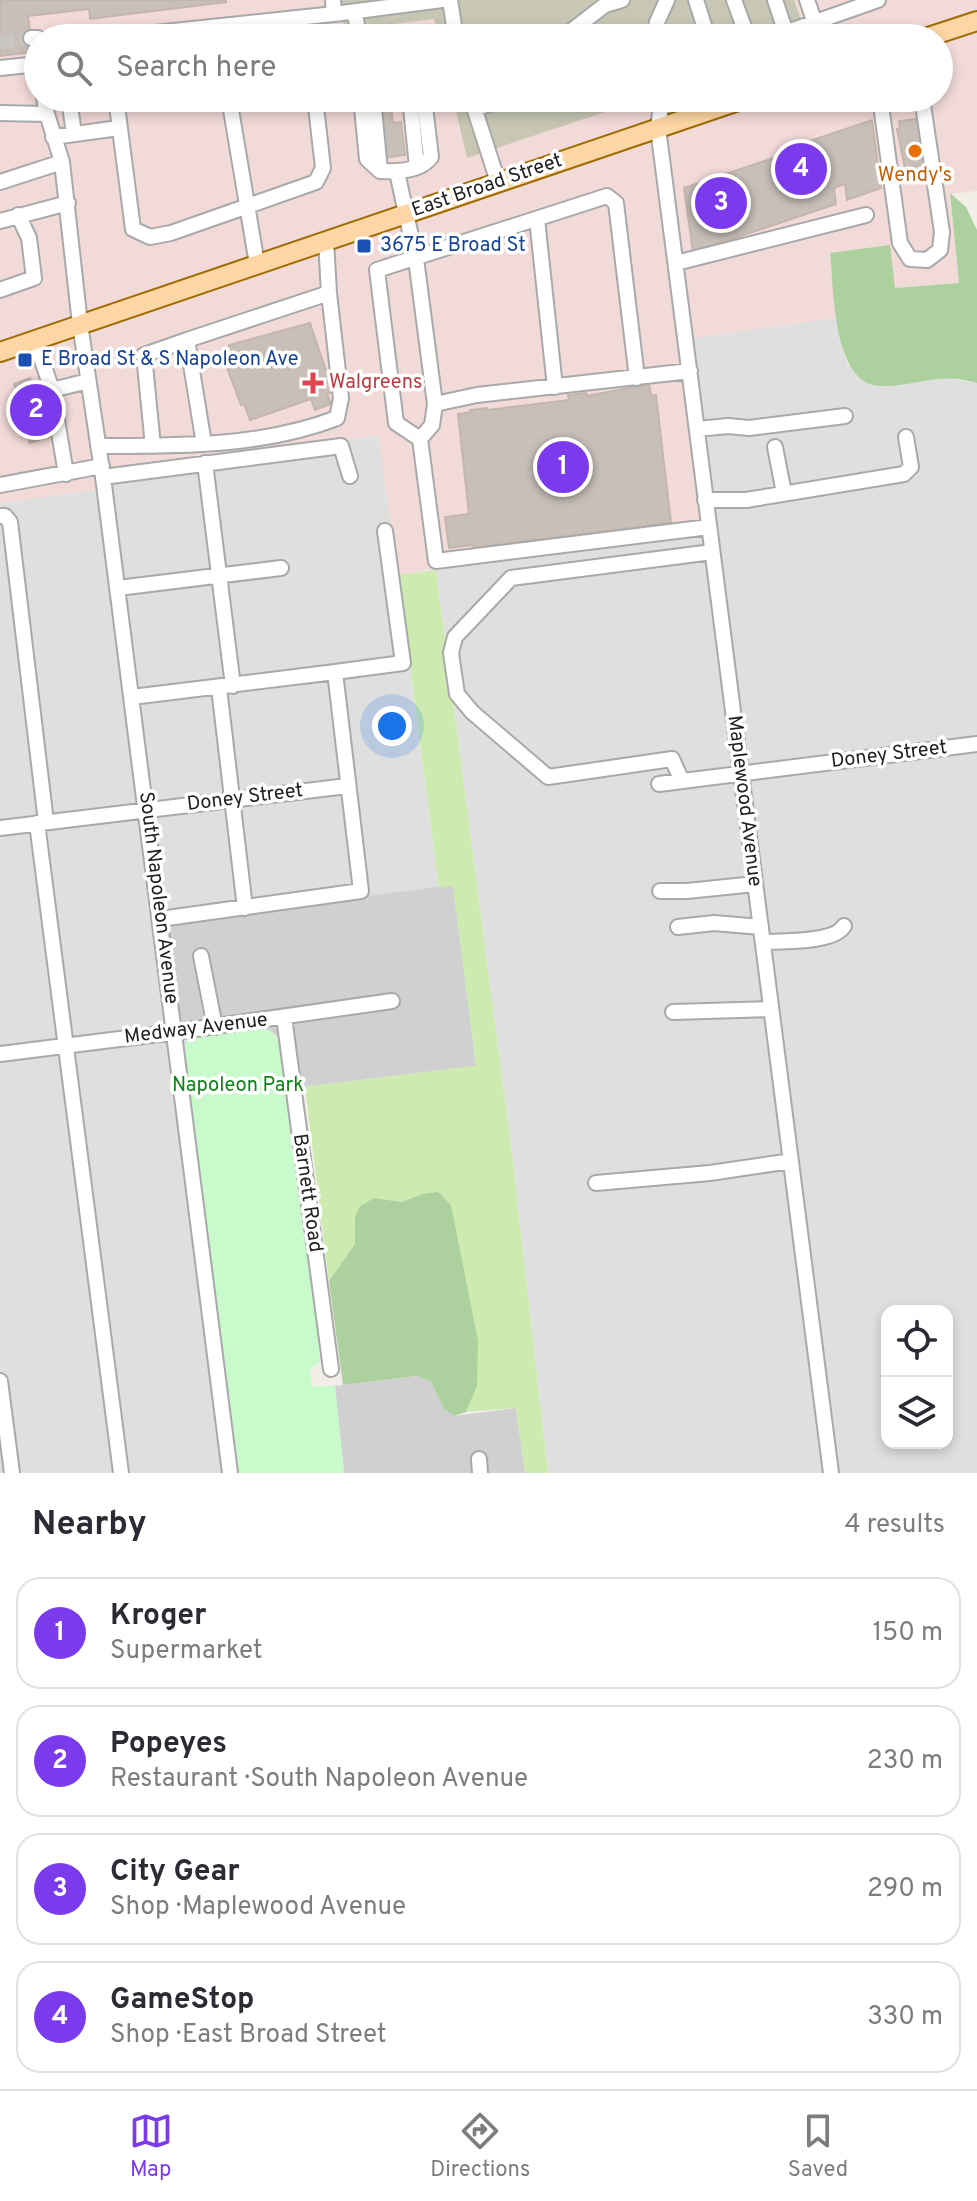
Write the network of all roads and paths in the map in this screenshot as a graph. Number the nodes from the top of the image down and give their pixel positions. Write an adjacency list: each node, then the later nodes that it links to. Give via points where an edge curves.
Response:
1 (442, 0): 11 (street)
2 (450, 0): 18 (street)
3 (622, 0): 19 (street, via 605,5)
4 (667, 0): 20 (street)
5 (696, 0): 21 (street)
6 (734, 0): 22 (street)
7 (775, 0): 23 (street)
8 (807, 0): 14 (street)
9 (878, 0): 14 (street)
10 (333, 7): 11 (street); 12 (street)
11 (355, 13): 17 (street)
12 (306, 17): 15 (street); 16 (street)
13 (977, 21): 25 (main road)
14 (815, 23): 24 (street)
15 (265, 24)
16 (307, 24)
17 (357, 24)
18 (454, 24)
19 (580, 24)
20 (656, 24)
21 (704, 24)
22 (743, 24)
23 (783, 24)
24 (812, 24)
25 (953, 29)
26 (24, 65): 27 (street)
27 (0, 68)
28 (71, 112): 45 (street)
29 (117, 112): 43 (street)
30 (231, 112): 54 (street)
31 (317, 112): 54 (street, via 323,168 316,182)
32 (362, 112): 49 (street, via 367,159)
33 (374, 112): 49 (street)
34 (411, 112): 48 (street)
35 (426, 112): 48 (street, via 431,157)
36 (476, 112): 52 (street)
37 (660, 112): 44 (street, Maplewood Avenue)
38 (705, 112): 44 (main road, East Broad Street)
39 (882, 112): 40 (street, via 900,243 910,259 927,260 940,250 942,232)
40 (924, 112)
41 (0, 113): 42 (street)
42 (47, 114): 46 (street, South Napoleon Avenue)
43 (119, 128): 45 (street); 54 (street, via 133,229 150,237 171,233)
44 (658, 128): 52 (main road, East Broad Street); 62 (street, Maplewood Avenue)
45 (74, 134): 46 (street)
46 (53, 137): 47 (street, South Napoleon Avenue)
47 (62, 162): 51 (street); 53 (street, South Napoleon Avenue)
48 (417, 167): 50 (street)
49 (380, 171): 50 (street)
50 (397, 172): 55 (street)
51 (0, 182)
52 (498, 182): 55 (main road, East Broad Street)
53 (68, 203): 56 (street); 66 (street, South Napoleon Avenue)
54 (246, 206): 63 (street)
55 (406, 214): 60 (main road, East Broad Street); 61 (street)
56 (18, 215): 59 (street); 64 (street, via 29,238 34,278)
57 (866, 215): 62 (street)
58 (537, 219): 61 (street); 71 (street, via 607,196 616,203); 73 (street)
59 (0, 221)
60 (326, 241): 63 (main road, East Broad Street); 65 (street)
61 (416, 259): 75 (street); 79 (street, via 377,270 396,423)
62 (676, 263): 70 (street, Maplewood Avenue)
63 (257, 264): 66 (main road, East Broad Street)
64 (0, 290)
65 (329, 293): 68 (street); 80 (street, via 341,398 337,418 305,431)
66 (80, 324): 67 (main road, East Broad Street); 72 (street, South Napoleon Avenue)
67 (35, 340): 69 (main road, East Broad Street); 74 (street)
68 (187, 340): 80 (street); 82 (street, via 144,355)
69 (0, 352)
70 (690, 371): 71 (street); 77 (street, Maplewood Avenue)
71 (637, 378): 73 (street)
72 (88, 381): 74 (street); 81 (street, South Napoleon Avenue)
73 (555, 387): 75 (street)
74 (52, 390): 86 (street)
75 (435, 404): 79 (street, via 432,425)
76 (845, 416): 77 (street)
77 (697, 429): 90 (street, Maplewood Avenue)
78 (906, 437): 89 (street, via 911,467 904,474)
79 (420, 439): 92 (street, via 436,561)
80 (204, 444): 82 (street)
81 (98, 446): 82 (street); 85 (street, South Napoleon Avenue)
82 (153, 446)
83 (775, 447): 89 (street)
84 (205, 463): 85 (street); 87 (street, via 341,446); 96 (street)
85 (102, 472): 86 (street); 97 (street, South Napoleon Avenue)
86 (66, 474): 88 (street)
87 (350, 476)
88 (0, 485)
89 (784, 493): 90 (street)
90 (705, 500): 92 (street, Maplewood Avenue)
91 (0, 516): 108 (street, via 10,522)
92 (709, 527): 94 (street, Maplewood Avenue)
93 (385, 531): 98 (street, via 403,663)
94 (712, 552): 102 (street, Maplewood Avenue); 103 (street, via 511,578 455,637 451,653 457,694 548,777 672,759)
95 (281, 568): 96 (street)
96 (221, 575): 97 (street); 99 (street)
97 (118, 588): 100 (street, South Napoleon Avenue)
98 (335, 672): 99 (street); 105 (street)
99 (226, 687): 100 (street); 106 (street)
100 (132, 697): 107 (street, South Napoleon Avenue)
101 (977, 744): 102 (street, Doney Street)
102 (741, 772): 103 (street, Doney Street); 110 (street, Maplewood Avenue)
103 (682, 781): 104 (street, Doney Street)
104 (659, 784)
105 (347, 786): 106 (street, Doney Street); 112 (street, via 361,891)
106 (233, 799): 107 (street, Doney Street); 112 (street)
107 (146, 809): 108 (street, Doney Street); 113 (street, South Napoleon Avenue)
108 (41, 822): 109 (street, Doney Street); 124 (street)
109 (0, 828)
110 (755, 884): 111 (street); 116 (street, Maplewood Avenue)
111 (660, 891)
112 (245, 908): 113 (street)
113 (160, 919): 123 (street, South Napoleon Avenue)
114 (844, 926): 116 (street, via 830,936)
115 (678, 927): 116 (street, via 714,923)
116 (762, 935): 119 (street, Maplewood Avenue)
117 (201, 956): 122 (street)
118 (392, 1001): 121 (street, Medway Avenue)
119 (771, 1009): 120 (street); 126 (street, Maplewood Avenue)
120 (673, 1012)
121 (284, 1017): 122 (street, Medway Avenue); 128 (street, Barnett Road)
122 (215, 1027): 123 (street, Medway Avenue)
123 (175, 1032): 124 (street, Medway Avenue); 132 (street, South Napoleon Avenue)
124 (66, 1045): 125 (street, Medway Avenue); 131 (street)
125 (0, 1054)
126 (791, 1161): 127 (street); 133 (street, Maplewood Avenue)
127 (596, 1183)
128 (331, 1369)
129 (0, 1381): 130 (street)
130 (12, 1473)
131 (121, 1473)
132 (230, 1473)
133 (831, 1473)

